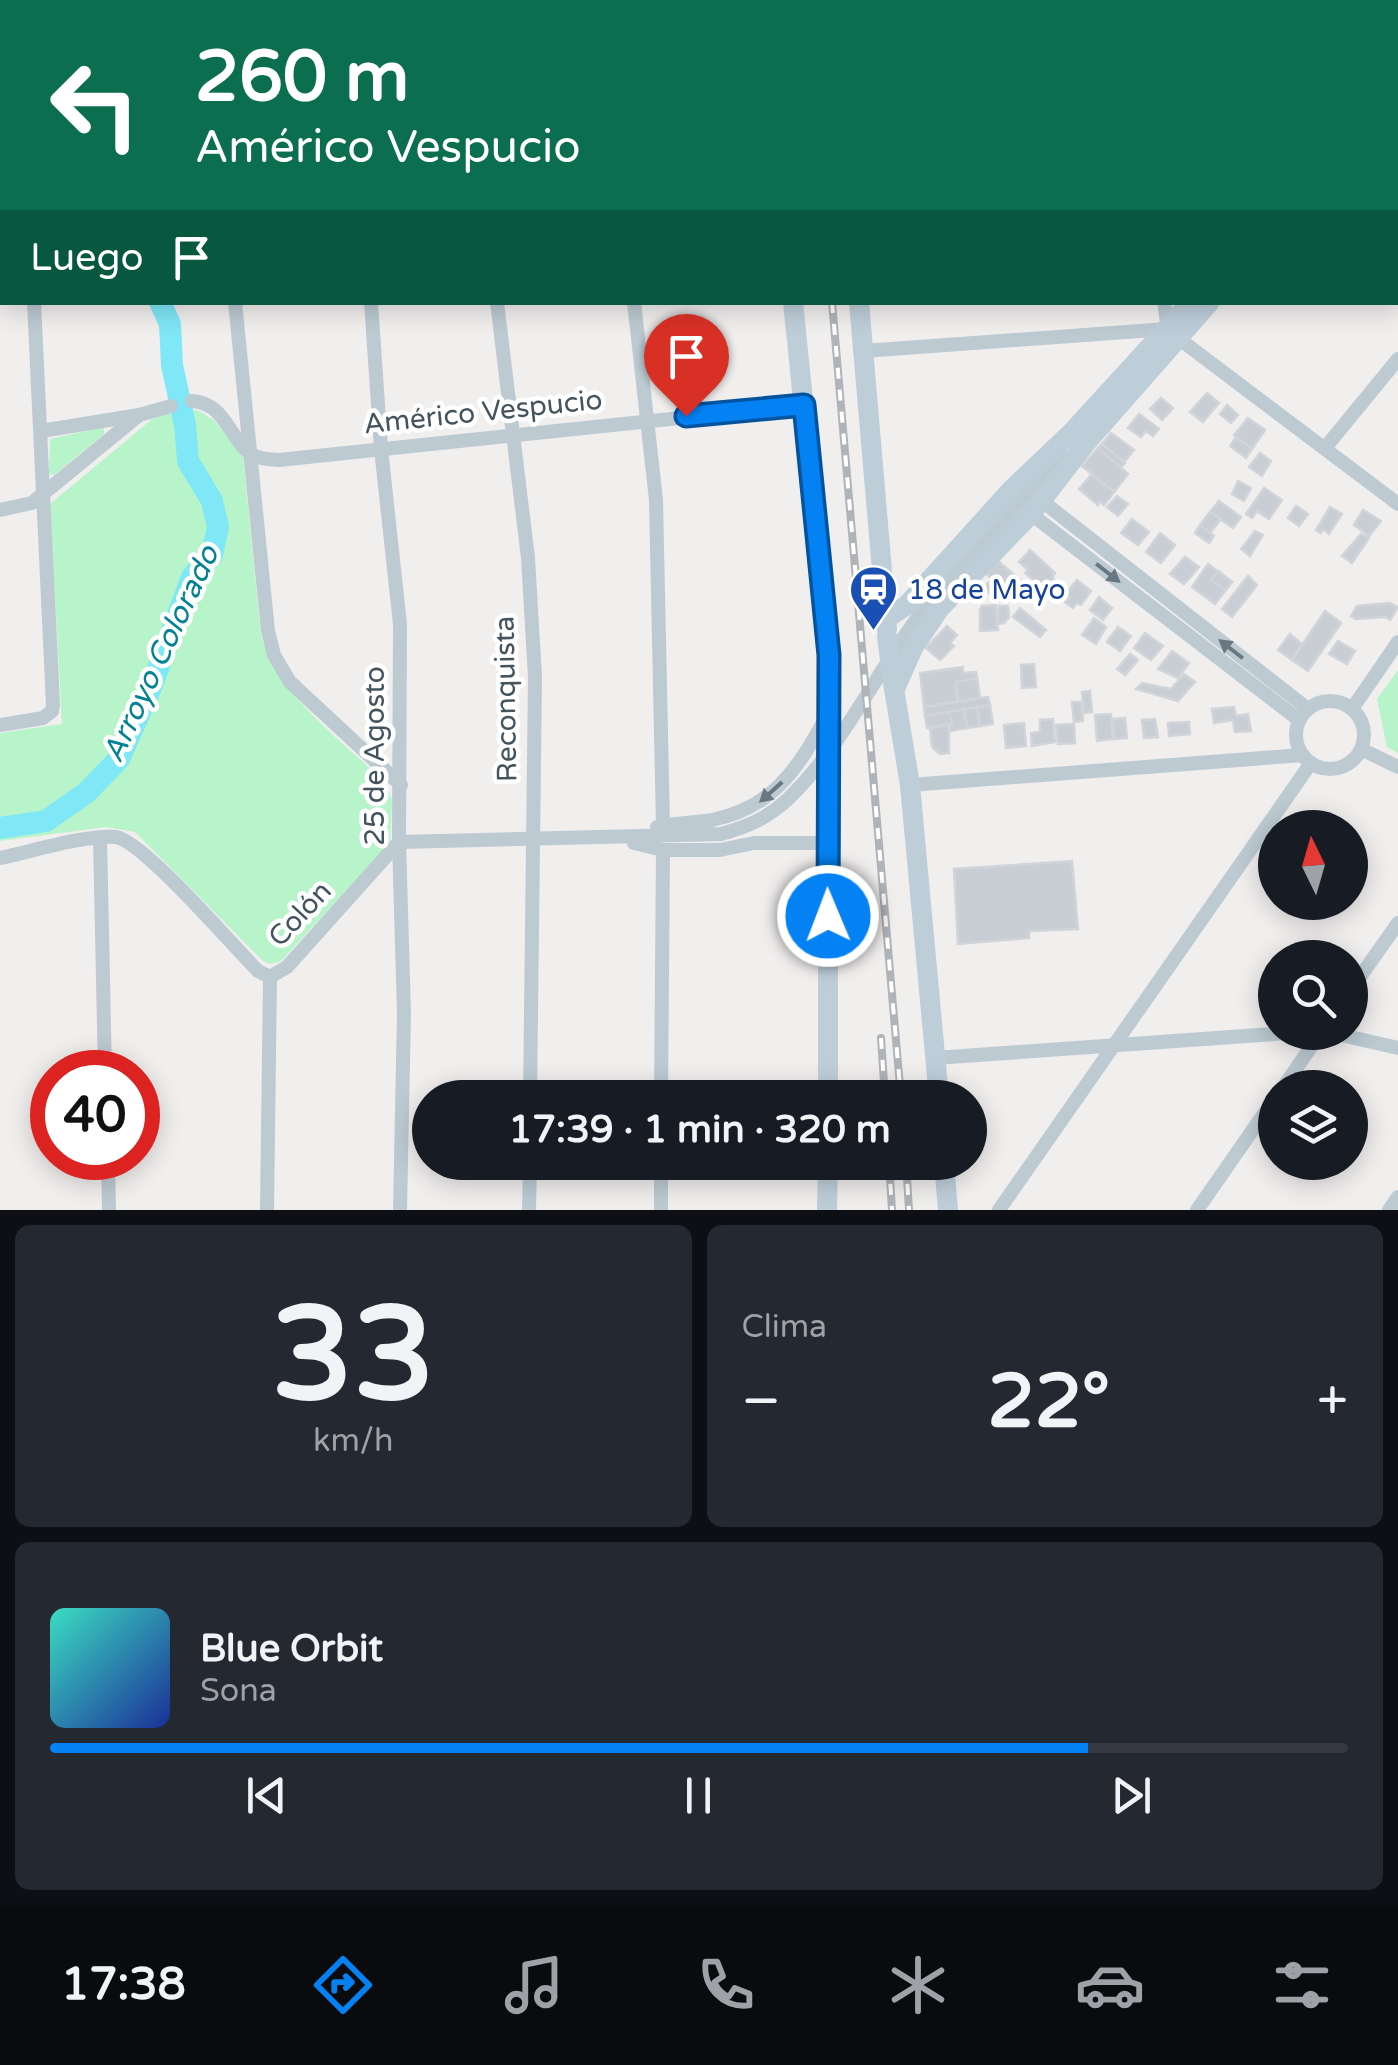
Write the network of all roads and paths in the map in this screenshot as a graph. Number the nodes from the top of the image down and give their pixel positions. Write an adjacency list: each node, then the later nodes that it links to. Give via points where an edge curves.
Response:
1 (34, 305): 19 (street)
2 (235, 305): 24 (street)
3 (370, 305): 23 (street, 25 de Agosto)
4 (497, 305): 20 (street, Reconquista)
5 (634, 305): 18 (street)
6 (793, 305): 15 (street)
7 (860, 305): 12 (street)
8 (1165, 305): 11 (street)
9 (1189, 305): 11 (street)
10 (1207, 305): 11 (street)
11 (1173, 334): 12 (street); 21 (street); 22 (street)
12 (863, 351): 29 (street)
13 (1398, 360): 22 (street)
14 (192, 401): 24 (street, via 214,407)
15 (804, 405): 18 (street, Américo Vespucio); 34 (street, via 829,655)
16 (171, 406): 17 (street)
17 (139, 416): 19 (street); 25 (street)
18 (647, 420): 20 (street, Américo Vespucio); 41 (street, via 656,500)
19 (41, 430): 25 (street)
20 (512, 434): 23 (street, Américo Vespucio); 44 (street, Reconquista, via 535,677)
21 (1079, 438): 27 (street); 29 (street, via 1012,489); 43 (street, via 948,579 797,789 767,816 721,834)
22 (1326, 448): 26 (street)
23 (381, 449): 24 (street, Américo Vespucio, via 279,460); 39 (street, 25 de Agosto, via 400,624)
24 (248, 452): 39 (street, via 274,654 290,682)
25 (45, 492): 28 (street, via 32,503); 35 (street, via 52,711)
26 (1398, 504)
27 (1036, 507): 31 (street, via 940,608); 33 (street)
28 (0, 510)
29 (887, 628): 31 (street, bridge)
30 (1398, 642): 32 (street)
31 (894, 682): 40 (street)
32 (1352, 709): 33 (street, via 1322,702); 36 (street, via 1364,735)
33 (1303, 714): 37 (street, via 1297,744)
34 (828, 721): 41 (street, one-way to 41, via 762,800 733,815); 46 (street, bridge)
35 (0, 725)
36 (1361, 749): 37 (street, via 1345,765 1322,768); 38 (street)
37 (1307, 759): 40 (street); 54 (street)
38 (1398, 767)
39 (401, 784): 45 (street, 25 de Agosto)
40 (910, 785): 57 (street)
41 (663, 826): 43 (street)
42 (100, 838): 48 (street); 51 (street, Colón, via 135,846); 56 (street)
43 (614, 839): 44 (street); 47 (street)
44 (532, 840): 45 (street); 58 (street, Reconquista)
45 (399, 842): 51 (street, Colón); 71 (street, 25 de Agosto)
46 (827, 843): 47 (street); 60 (street)
47 (662, 850): 59 (street)
48 (0, 858)
49 (1398, 923): 50 (street)
50 (1368, 966)
51 (270, 978): 70 (street)
52 (1258, 1035): 54 (street)
53 (1368, 1042): 55 (street)
54 (1114, 1045): 57 (street); 76 (street)
55 (1398, 1048)
56 (105, 1050)
57 (935, 1058): 61 (street)
58 (530, 1080)
59 (661, 1080)
60 (828, 1080)
61 (937, 1080)
62 (1258, 1122): 77 (street)
63 (108, 1180): 69 (street)
64 (530, 1180): 72 (street)
65 (661, 1180): 73 (street)
66 (828, 1180): 74 (street)
67 (946, 1180): 75 (street)
68 (1398, 1197): 78 (street)
69 (109, 1210)
70 (267, 1210)
71 (400, 1210)
72 (530, 1210)
73 (661, 1210)
74 (827, 1210)
75 (948, 1210)
76 (999, 1210)
77 (1197, 1210)
78 (1389, 1210)

